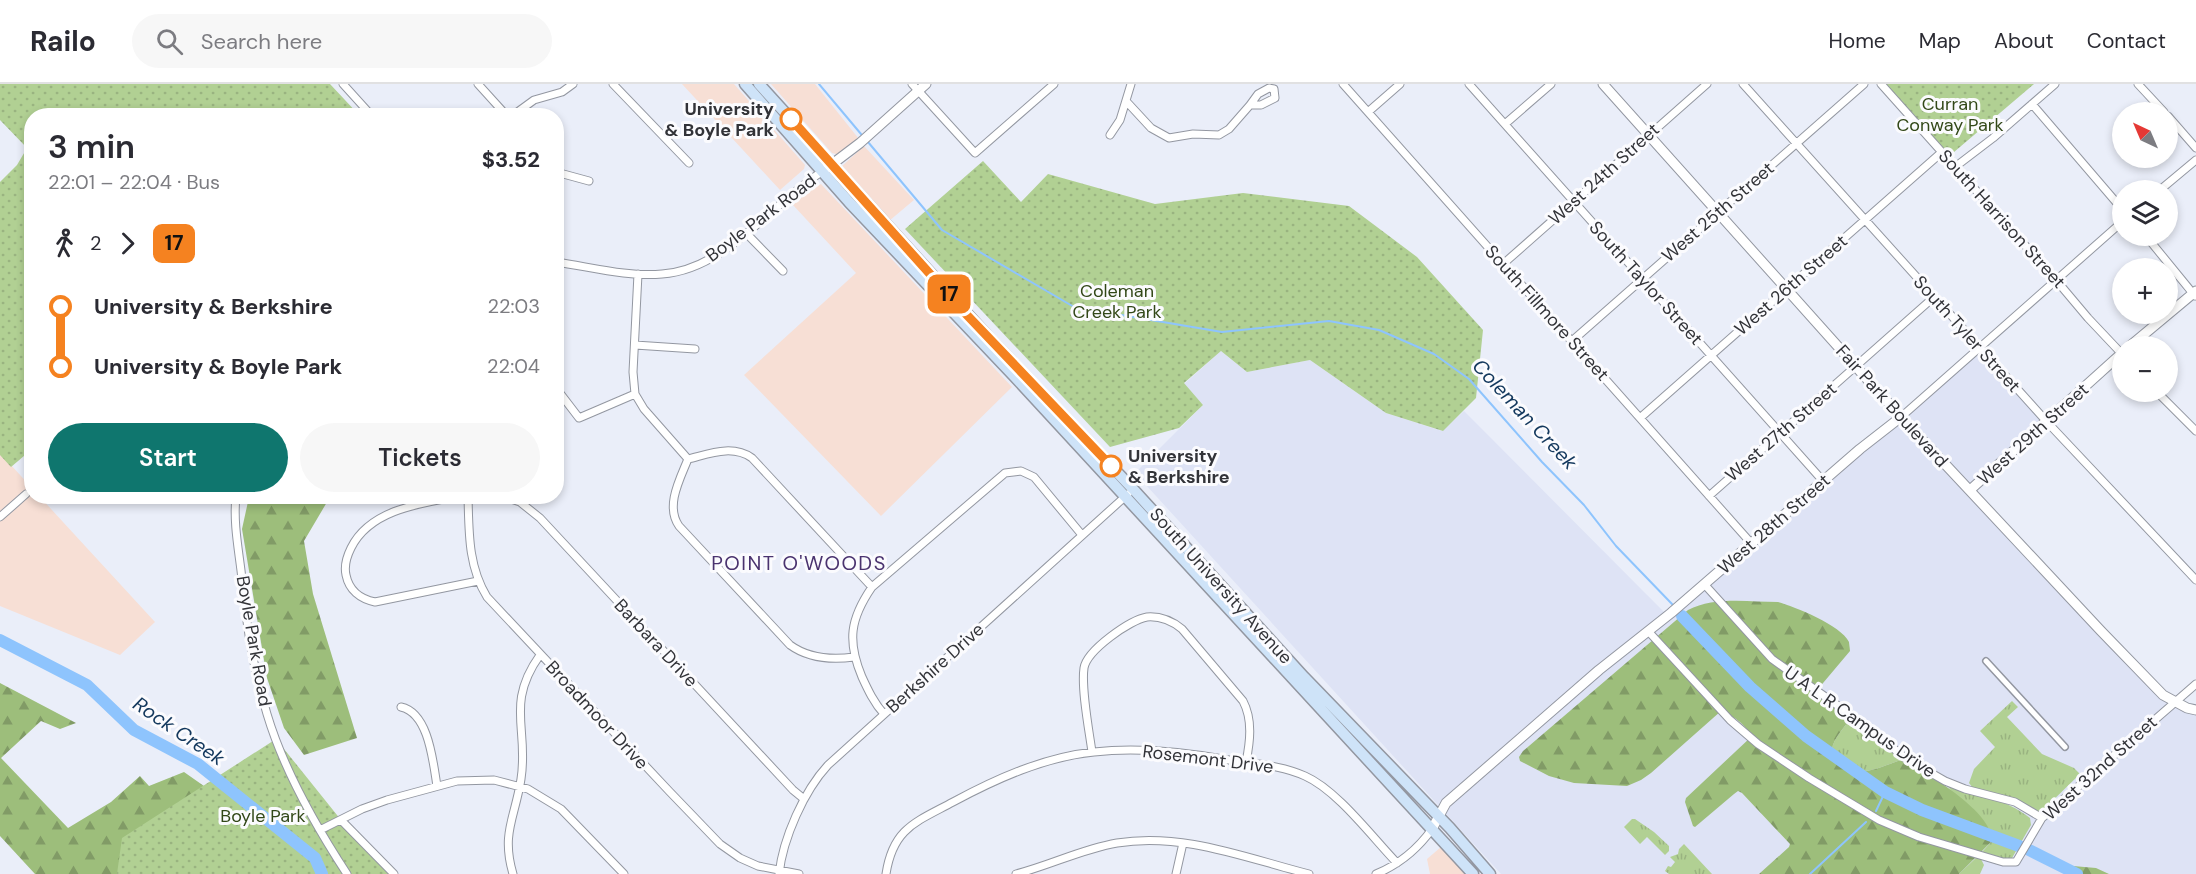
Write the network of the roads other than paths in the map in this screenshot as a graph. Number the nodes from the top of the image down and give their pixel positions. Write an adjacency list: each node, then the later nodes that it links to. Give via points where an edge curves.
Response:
1 (343, 84): 25 (street)
2 (478, 84): 26 (street)
3 (573, 84): 27 (street)
4 (613, 84): 37 (street)
5 (745, 84): 39 (main road, South University Avenue)
6 (759, 84): 39 (main road, South University Avenue)
7 (1053, 84): 20 (street, via 975,153)
8 (1131, 84): 21 (street)
9 (1343, 84): 28 (street, South Fillmore Street)
10 (1400, 84): 28 (street)
11 (1469, 84): 29 (street, South Taylor Street)
12 (1551, 84): 29 (street)
13 (1603, 84): 31 (street, Fair Park Boulevard)
14 (1707, 84): 31 (street, West 24th Street)
15 (1743, 84): 33 (street, South Tyler Street)
16 (1863, 84): 33 (street, West 25th Street)
17 (1881, 84): 35 (street, South Harrison Street)
18 (2055, 84): 23 (street)
19 (2138, 84): 22 (street)
20 (919, 86): 39 (street, via 860,143)
21 (1126, 101): 24 (street, via 1143,121 1169,138 1219,135); 32 (street)
22 (2155, 102)
23 (2032, 104): 38 (street); 43 (street)
24 (1250, 105)
25 (365, 108)
26 (500, 108)
27 (523, 108)
28 (1368, 112): 51 (street, South Fillmore Street)
29 (1504, 124): 44 (street, South Taylor Street)
30 (2178, 127): 34 (street)
31 (1648, 134): 44 (street, West 24th Street); 45 (street, Fair Park Boulevard)
32 (1110, 135)
33 (1796, 143): 45 (street, West 25th Street); 46 (street, South Tyler Street)
34 (2196, 148)
35 (1942, 152): 38 (street, South Harrison Street); 46 (street, West 26th Street)
36 (2196, 160): 41 (street)
37 (689, 163)
38 (1956, 167): 55 (street, South Harrison Street)
39 (827, 168): 48 (street, Boyle Park Road); 79 (main road, South University Avenue, via 992,341)
40 (564, 174): 42 (street)
41 (2172, 180)
42 (589, 181)
43 (2112, 197)
44 (1574, 202): 51 (street, West 24th Street); 54 (street, South Taylor Street)
45 (1719, 212): 54 (street, West 25th Street); 56 (street, Fair Park Boulevard)
46 (1865, 220): 56 (street, West 26th Street); 58 (street, South Tyler Street)
47 (2112, 231): 55 (street, West 28th Street)
48 (746, 233): 52 (street); 53 (street, Boyle Park Road, via 722,253 694,267 663,274)
49 (2154, 246): 57 (street)
50 (564, 262): 53 (street, Boyle Park Road)
51 (1502, 265): 60 (street, South Fillmore Street)
52 (783, 272)
53 (638, 274): 62 (street)
54 (1642, 279): 60 (street, West 25th Street); 65 (street, South Taylor Street)
55 (2056, 280): 61 (street, South Harrison Street); 63 (street, West 28th Street)
56 (1786, 290): 65 (street, West 26th Street); 67 (street, Fair Park Boulevard)
57 (2195, 294): 59 (street)
58 (1934, 297): 63 (street, South Tyler Street); 67 (street, West 27th Street)
59 (2142, 336)
60 (1572, 341): 72 (street, South Fillmore Street)
61 (2112, 343)
62 (635, 345): 64 (street); 68 (street)
63 (1980, 347): 71 (street, West 28th Street); 73 (street, South Tyler Street)
64 (695, 349)
65 (1711, 356): 72 (street, West 26th Street); 75 (street, South Taylor Street)
66 (2112, 362): 73 (street, West 29th Street)
67 (1856, 367): 71 (street, Fair Park Boulevard); 75 (street, West 27th Street)
68 (635, 394): 69 (street, via 579,418); 76 (street)
69 (564, 398)
70 (2168, 402): 74 (street)
71 (1901, 417): 77 (street, West 28th Street); 78 (street, Fair Park Boulevard)
72 (1640, 418): 81 (street, South Fillmore Street)
73 (2047, 422): 78 (street, West 29th Street); 89 (street, South Tyler Street)
74 (2195, 426)
75 (1780, 433): 77 (street, South Taylor Street); 81 (street, West 27th Street)
76 (688, 459): 92 (street, via 730,450 752,458); 95 (street, via 673,506 679,526 796,649 815,656)
77 (1823, 482): 88 (street, West 28th Street)
78 (1970, 490): 98 (street, Fair Park Boulevard, via 2157,690)
79 (1129, 493): 87 (street, Berkshire Drive); 108 (main road, South University Avenue); 111 (main road, South University Avenue)
80 (24, 496): 86 (street)
81 (1709, 496): 88 (street, South Fillmore Street)
82 (236, 504): 112 (street, Boyle Park Road, via 243,597 258,679 276,739)
83 (421, 504): 90 (street, via 369,525 352,545 346,573 355,592 375,602)
84 (468, 504): 90 (street, Broadmoor Drive, via 470,550)
85 (522, 504): 107 (street, Barbara Drive)
86 (0, 517)
87 (1082, 535): 92 (street, via 1034,477 1021,471 1005,474); 101 (street, Berkshire Drive)
88 (1751, 543): 91 (street, West 28th Street)
89 (2196, 580)
90 (478, 581): 94 (street, Broadmoor Drive)
91 (1705, 585): 93 (street, West 28th Street); 109 (street, U A L R Campus Drive, via 1772,659 1905,758 1945,781 2015,802)
92 (872, 587): 95 (street, via 854,620)
93 (1648, 631): 108 (street, West 28th Street, via 1443,805); 109 (street, West 32nd Street, via 1750,738 1879,820 1919,837 2003,862 2016,862)
94 (540, 655): 106 (street, via 521,696); 115 (street, Broadmoor Drive, via 720,844 745,860)
95 (854, 657): 101 (street)
96 (1986, 661): 102 (street)
97 (2196, 684): 98 (street, West 32nd Street)
98 (2175, 702): 100 (street, Fair Park Boulevard); 109 (street, West 32nd Street)
99 (401, 707): 105 (street, via 417,716 426,735)
100 (2196, 710)
101 (884, 714): 107 (street, Berkshire Drive, via 828,765)
102 (2065, 747)
103 (1092, 752): 104 (street, Rosemont Drive, via 1164,751); 104 (street, via 1084,681 1087,659 1130,624 1155,617 1182,629 1243,701 1250,730); 121 (street, Rosemont Drive, via 1010,774 924,817 898,837)
104 (1246, 762): 114 (street, Rosemont Drive, via 1294,772 1317,782)
105 (437, 786): 106 (street, via 482,778); 110 (street, via 362,809)
106 (519, 786): 118 (street, via 507,832); 119 (street, via 561,808)
107 (804, 799): 115 (street, Berkshire Drive)
108 (1440, 817): 111 (street, West 28th Street); 127 (main road, South University Avenue)
109 (2042, 818)
110 (341, 820): 112 (street); 117 (street)
111 (1432, 829): 114 (street, via 1416,850); 126 (main road, South University Avenue)
112 (320, 830): 116 (street, Boyle Park Road)
113 (1183, 843): 122 (street, via 1117,843); 123 (street); 124 (street)
114 (1396, 863): 125 (street)
115 (779, 872): 120 (street, Broadmoor Drive)
116 (347, 874)
117 (394, 874)
118 (513, 874)
119 (624, 874)
120 (799, 874)
121 (886, 874)
122 (1017, 874)
123 (1176, 874)
124 (1309, 874)
125 (1376, 874)
126 (1473, 874)
127 (1490, 874)

